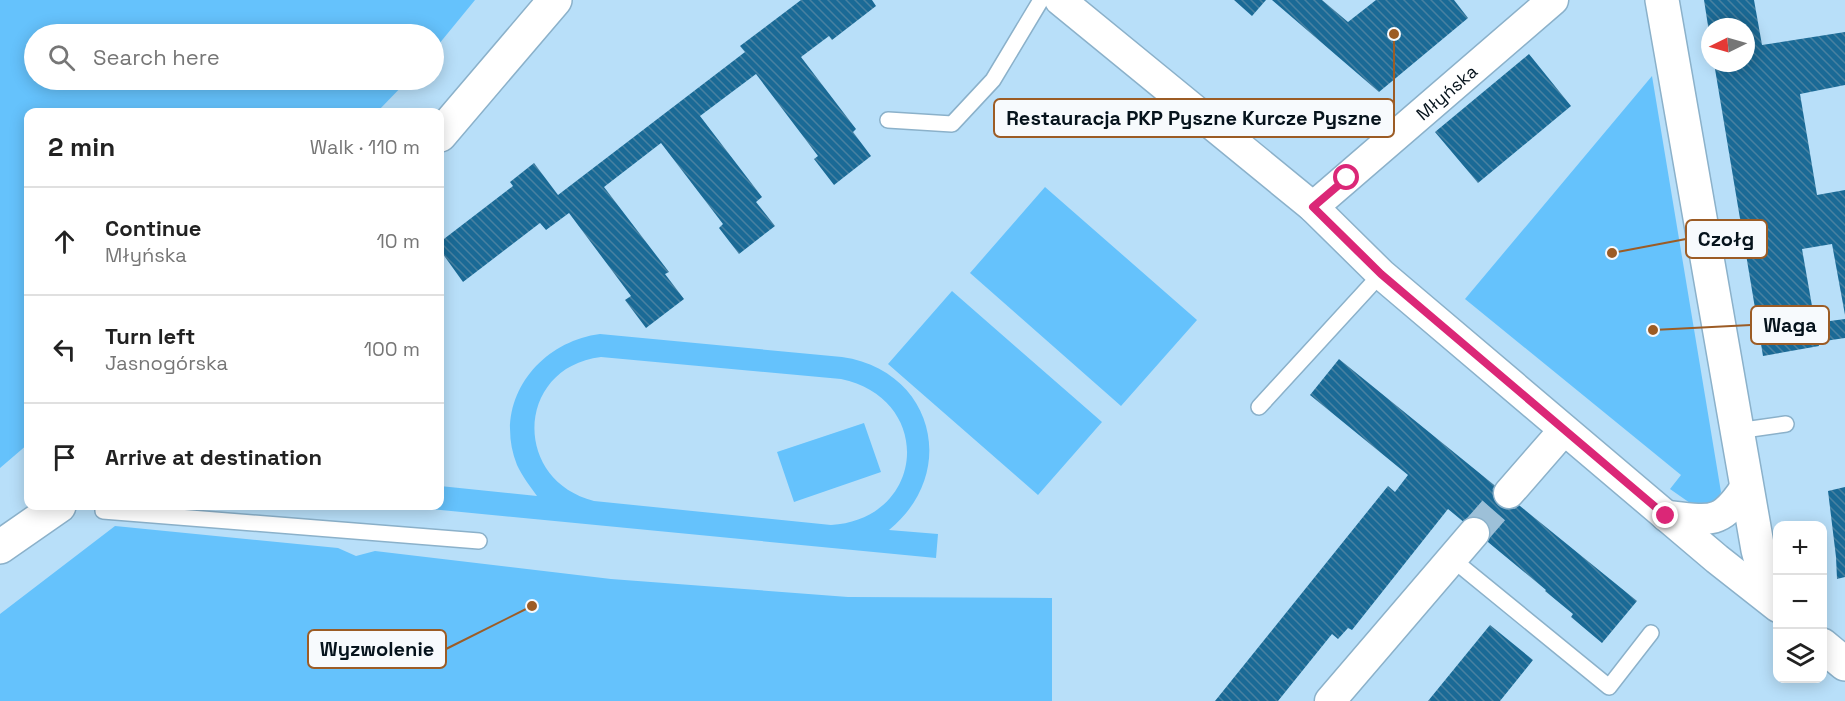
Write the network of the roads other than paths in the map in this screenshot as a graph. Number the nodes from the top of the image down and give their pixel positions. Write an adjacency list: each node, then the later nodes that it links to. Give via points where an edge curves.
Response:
1 (555, 0): 7 (street)
2 (1041, 0): 6 (lane, via 993,80 952,124)
3 (1060, 0): 8 (street)
4 (1553, 0): 8 (street, Młyńska)
5 (1662, 0): 13 (street)
6 (888, 120)
7 (444, 130)
8 (1313, 207): 9 (street)
9 (1381, 274): 10 (lane); 12 (street)
10 (1259, 407)
11 (1786, 424): 13 (lane)
12 (1564, 430): 15 (street); 18 (street)
13 (1737, 431): 14 (street)
14 (1747, 485): 18 (street, via 1724,515 1703,520); 23 (street, via 1758,550)
15 (1509, 493)
16 (53, 510): 21 (street)
17 (103, 511): 20 (lane)
18 (1666, 516): 24 (street)
19 (1474, 533): 22 (street)
20 (479, 541)
21 (0, 547)
22 (1451, 558): 25 (lane, via 1609,687); 28 (street)
23 (1773, 594)
24 (1773, 604)
25 (1651, 633)
26 (1827, 649): 27 (street)
27 (1845, 664)
28 (1330, 701)

